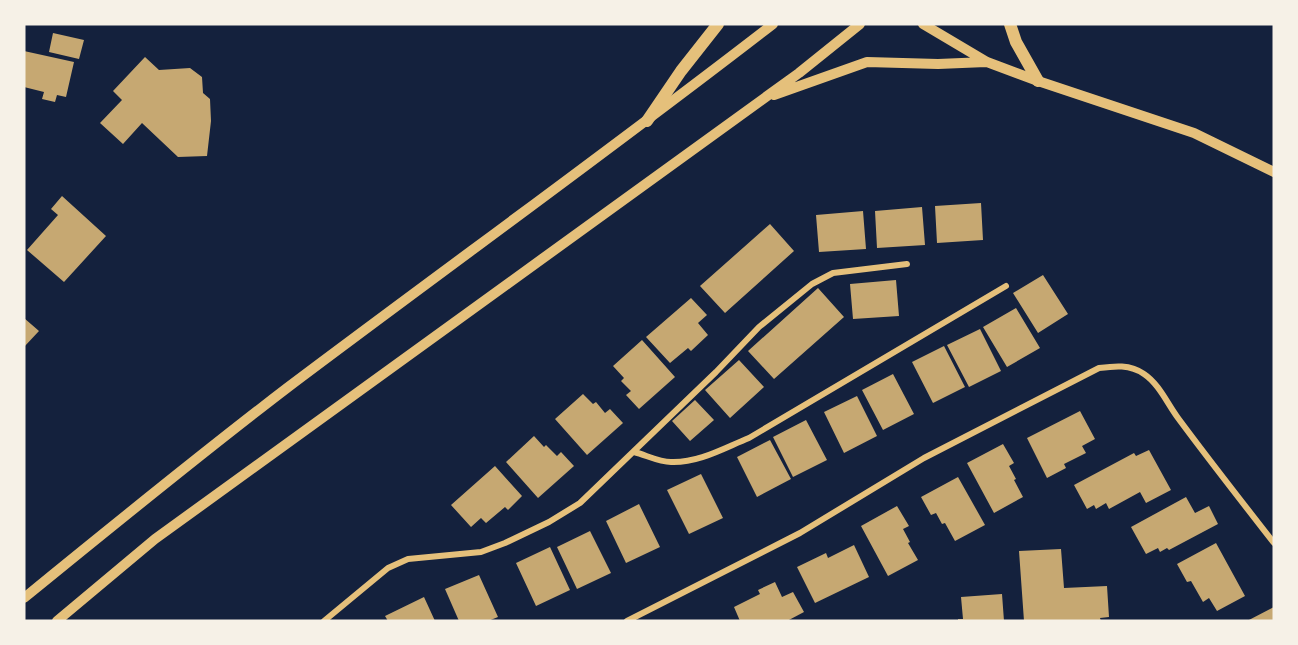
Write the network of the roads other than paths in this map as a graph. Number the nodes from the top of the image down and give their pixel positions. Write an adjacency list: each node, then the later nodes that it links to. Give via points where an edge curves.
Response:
1 (718, 24): 9 (main road)
2 (773, 24): 9 (street)
3 (860, 24): 8 (street)
4 (923, 24): 6 (street)
5 (1010, 24): 7 (main road)
6 (987, 62): 7 (street); 8 (street, via 867,62)
7 (1038, 81): 10 (street, via 1194,133)
8 (759, 101): 16 (street, via 155,539)
9 (647, 121): 15 (street, via 285,390)
10 (1274, 172)
11 (907, 264): 13 (street, via 833,273 812,284 759,327)
12 (1006, 286): 13 (street, via 749,438 686,461 669,462)
13 (634, 452): 17 (street, via 580,503 549,522 481,552 408,559 388,568)
14 (1274, 543): 18 (street, via 1155,383 1131,368 1099,368 934,453 800,533)
15 (24, 598)
16 (57, 621)
17 (324, 621)
18 (627, 621)

